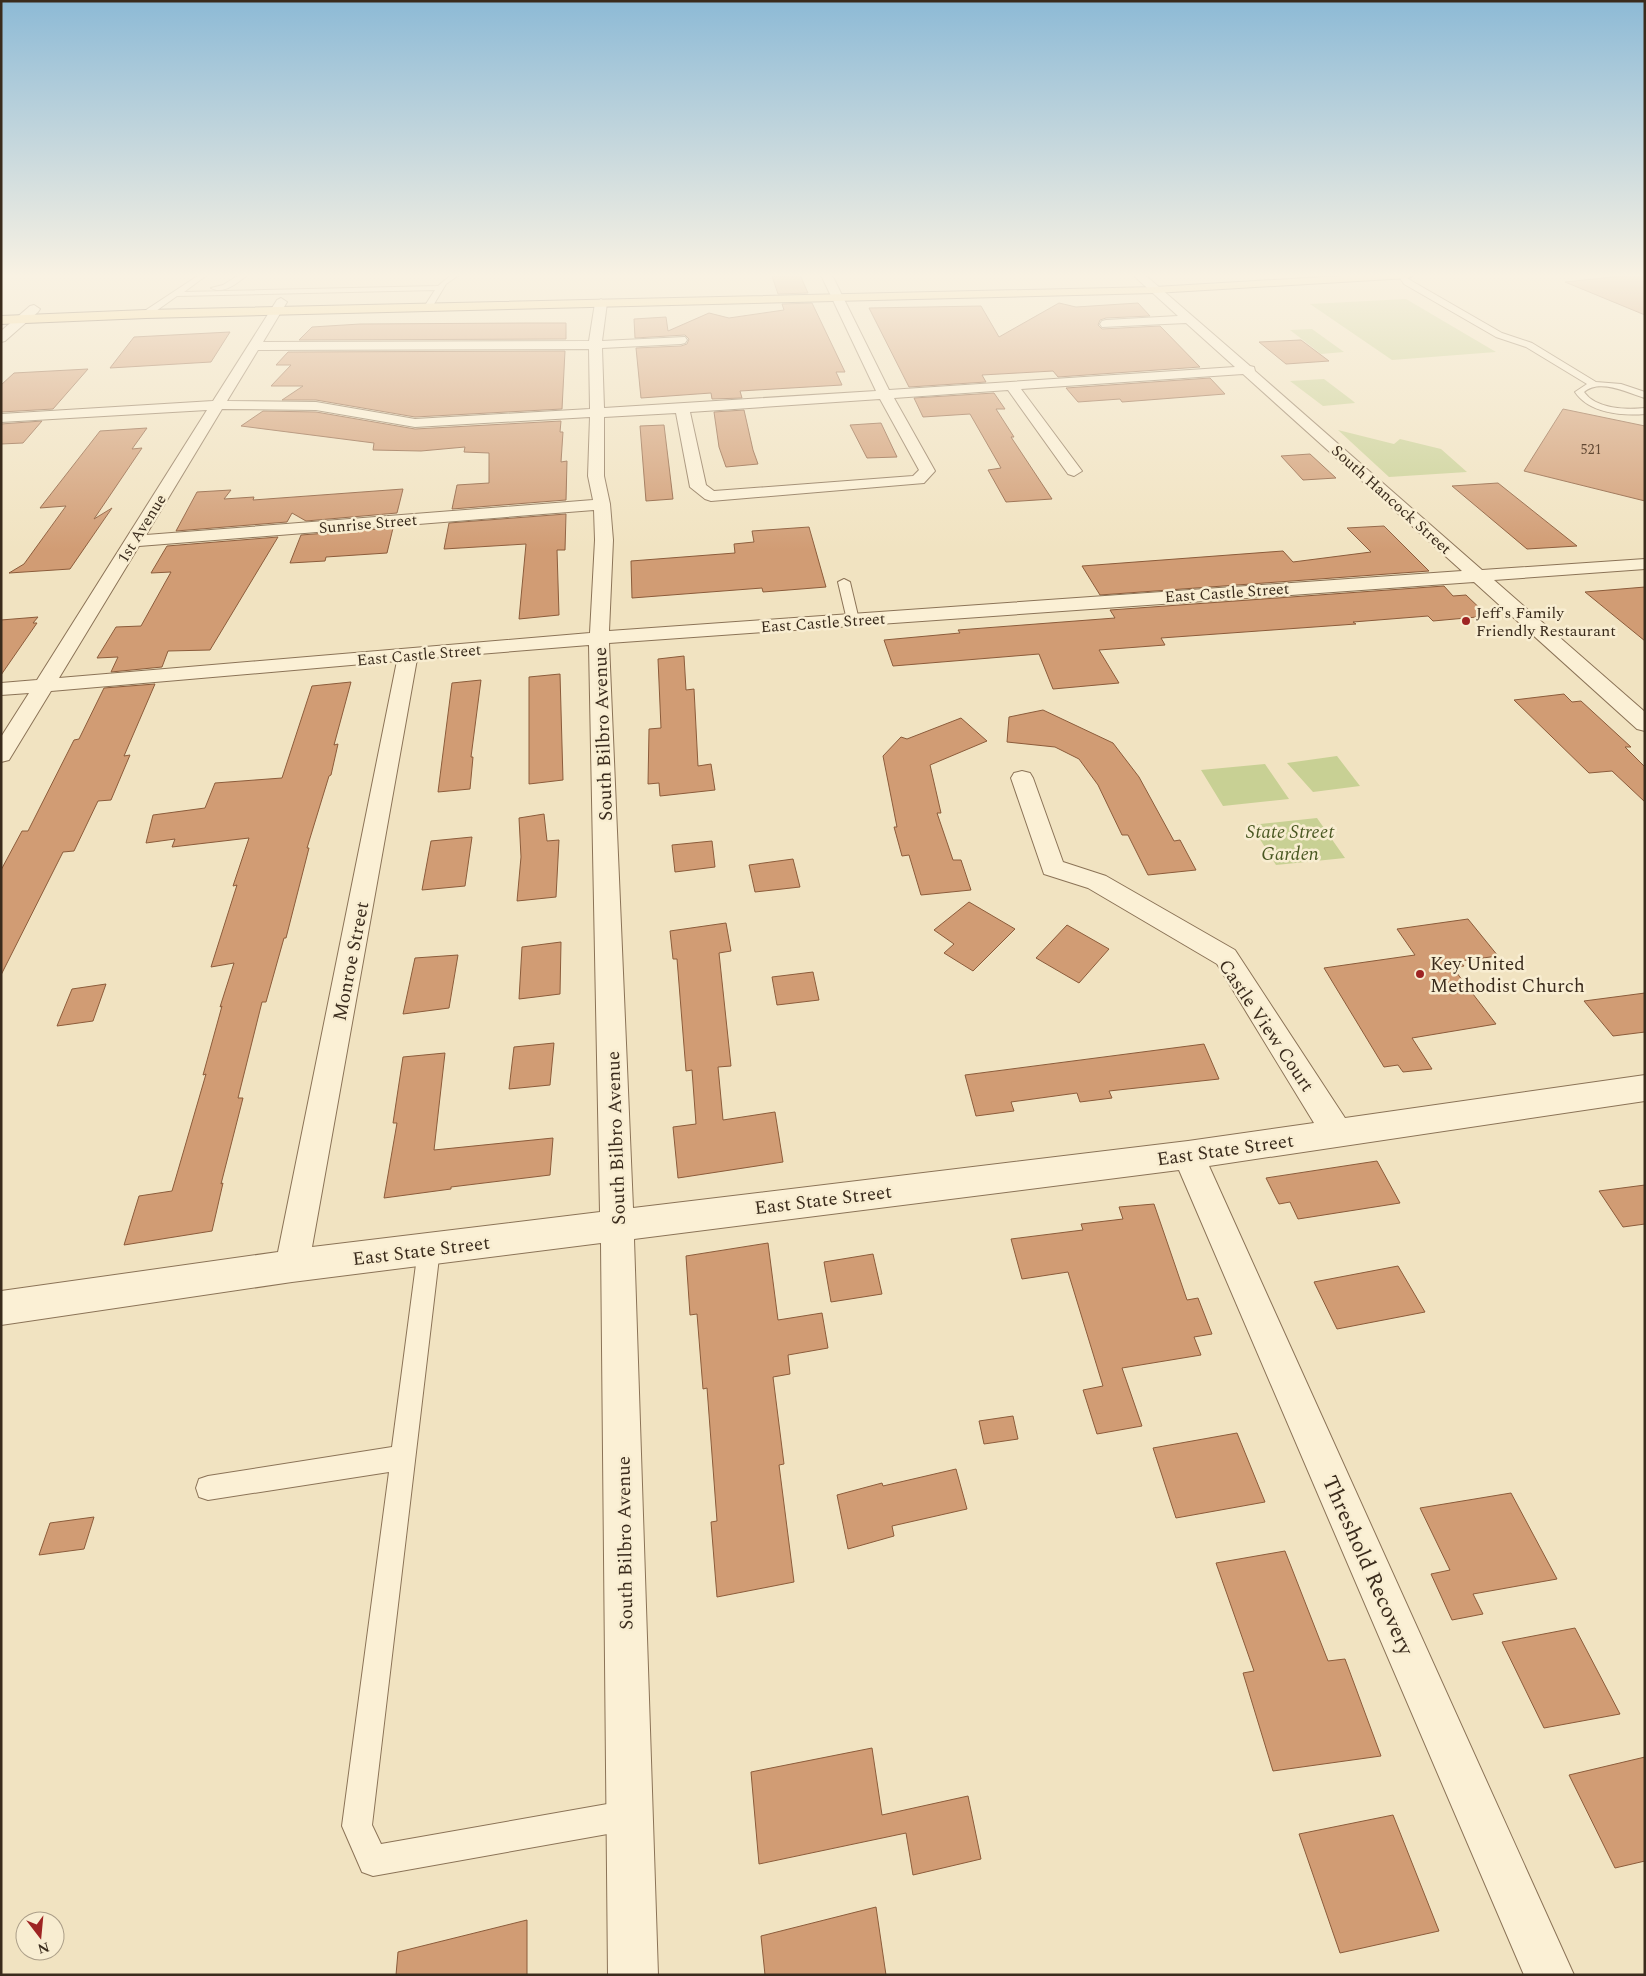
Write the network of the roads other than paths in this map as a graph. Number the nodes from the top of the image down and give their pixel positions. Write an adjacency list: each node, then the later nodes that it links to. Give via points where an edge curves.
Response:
1 (239, 367): 11 (street, 1st Avenue)
2 (596, 367): 14 (street, South Bilbro Avenue)
3 (870, 367): 9 (street)
4 (1246, 367): 6 (street, South Hancock Street)
5 (1566, 367): 8 (lane)
6 (1249, 370): 7 (street); 20 (street, South Hancock Street)
7 (1011, 385): 9 (street); 16 (street)
8 (1595, 385): 10 (lane, via 1619,386); 13 (lane, via 1581,388 1580,396 1605,408)
9 (886, 394): 12 (street); 12 (street, via 927,471 918,480 711,496 698,487)
10 (1645, 394)
11 (216, 405): 14 (street, via 316,406 415,423); 15 (street); 18 (street, 1st Avenue)
12 (682, 408): 14 (street)
13 (1645, 411)
14 (598, 413): 17 (street, South Bilbro Avenue, via 596,476)
15 (1, 418)
16 (1074, 471)
17 (602, 504): 18 (street, Sunrise Street); 23 (street, South Bilbro Avenue, via 604,540)
18 (133, 541): 25 (street, 1st Avenue)
19 (1645, 564): 20 (street, East Castle Street)
20 (1475, 574): 22 (street, East Castle Street); 27 (street, South Hancock Street)
21 (844, 582): 22 (lane)
22 (853, 620): 23 (street, East Castle Street)
23 (599, 638): 24 (street, East Castle Street); 33 (street, South Bilbro Avenue)
24 (408, 655): 25 (street, East Castle Street); 35 (street, Monroe Street)
25 (42, 686): 26 (street, East Castle Street); 28 (street, 1st Avenue)
26 (1, 689)
27 (1645, 724)
28 (1, 755)
29 (1022, 778): 31 (street, Castle View Court, via 1053,868 1097,882 1226,957)
30 (1645, 1088): 31 (street, East State Street)
31 (1337, 1133): 32 (street, East State Street)
32 (1188, 1155): 33 (street, East State Street); 41 (street, Threshold Recovery)
33 (617, 1225): 34 (street, East State Street); 39 (street, South Bilbro Avenue)
34 (429, 1249): 35 (street, East State Street); 37 (lane)
35 (292, 1266): 36 (street, East State Street)
36 (1, 1308)
37 (403, 1458): 38 (lane); 39 (lane, via 357,1826 372,1861)
38 (208, 1488)
39 (630, 1815): 40 (street, South Bilbro Avenue)
40 (633, 1975)
41 (1549, 1975)

